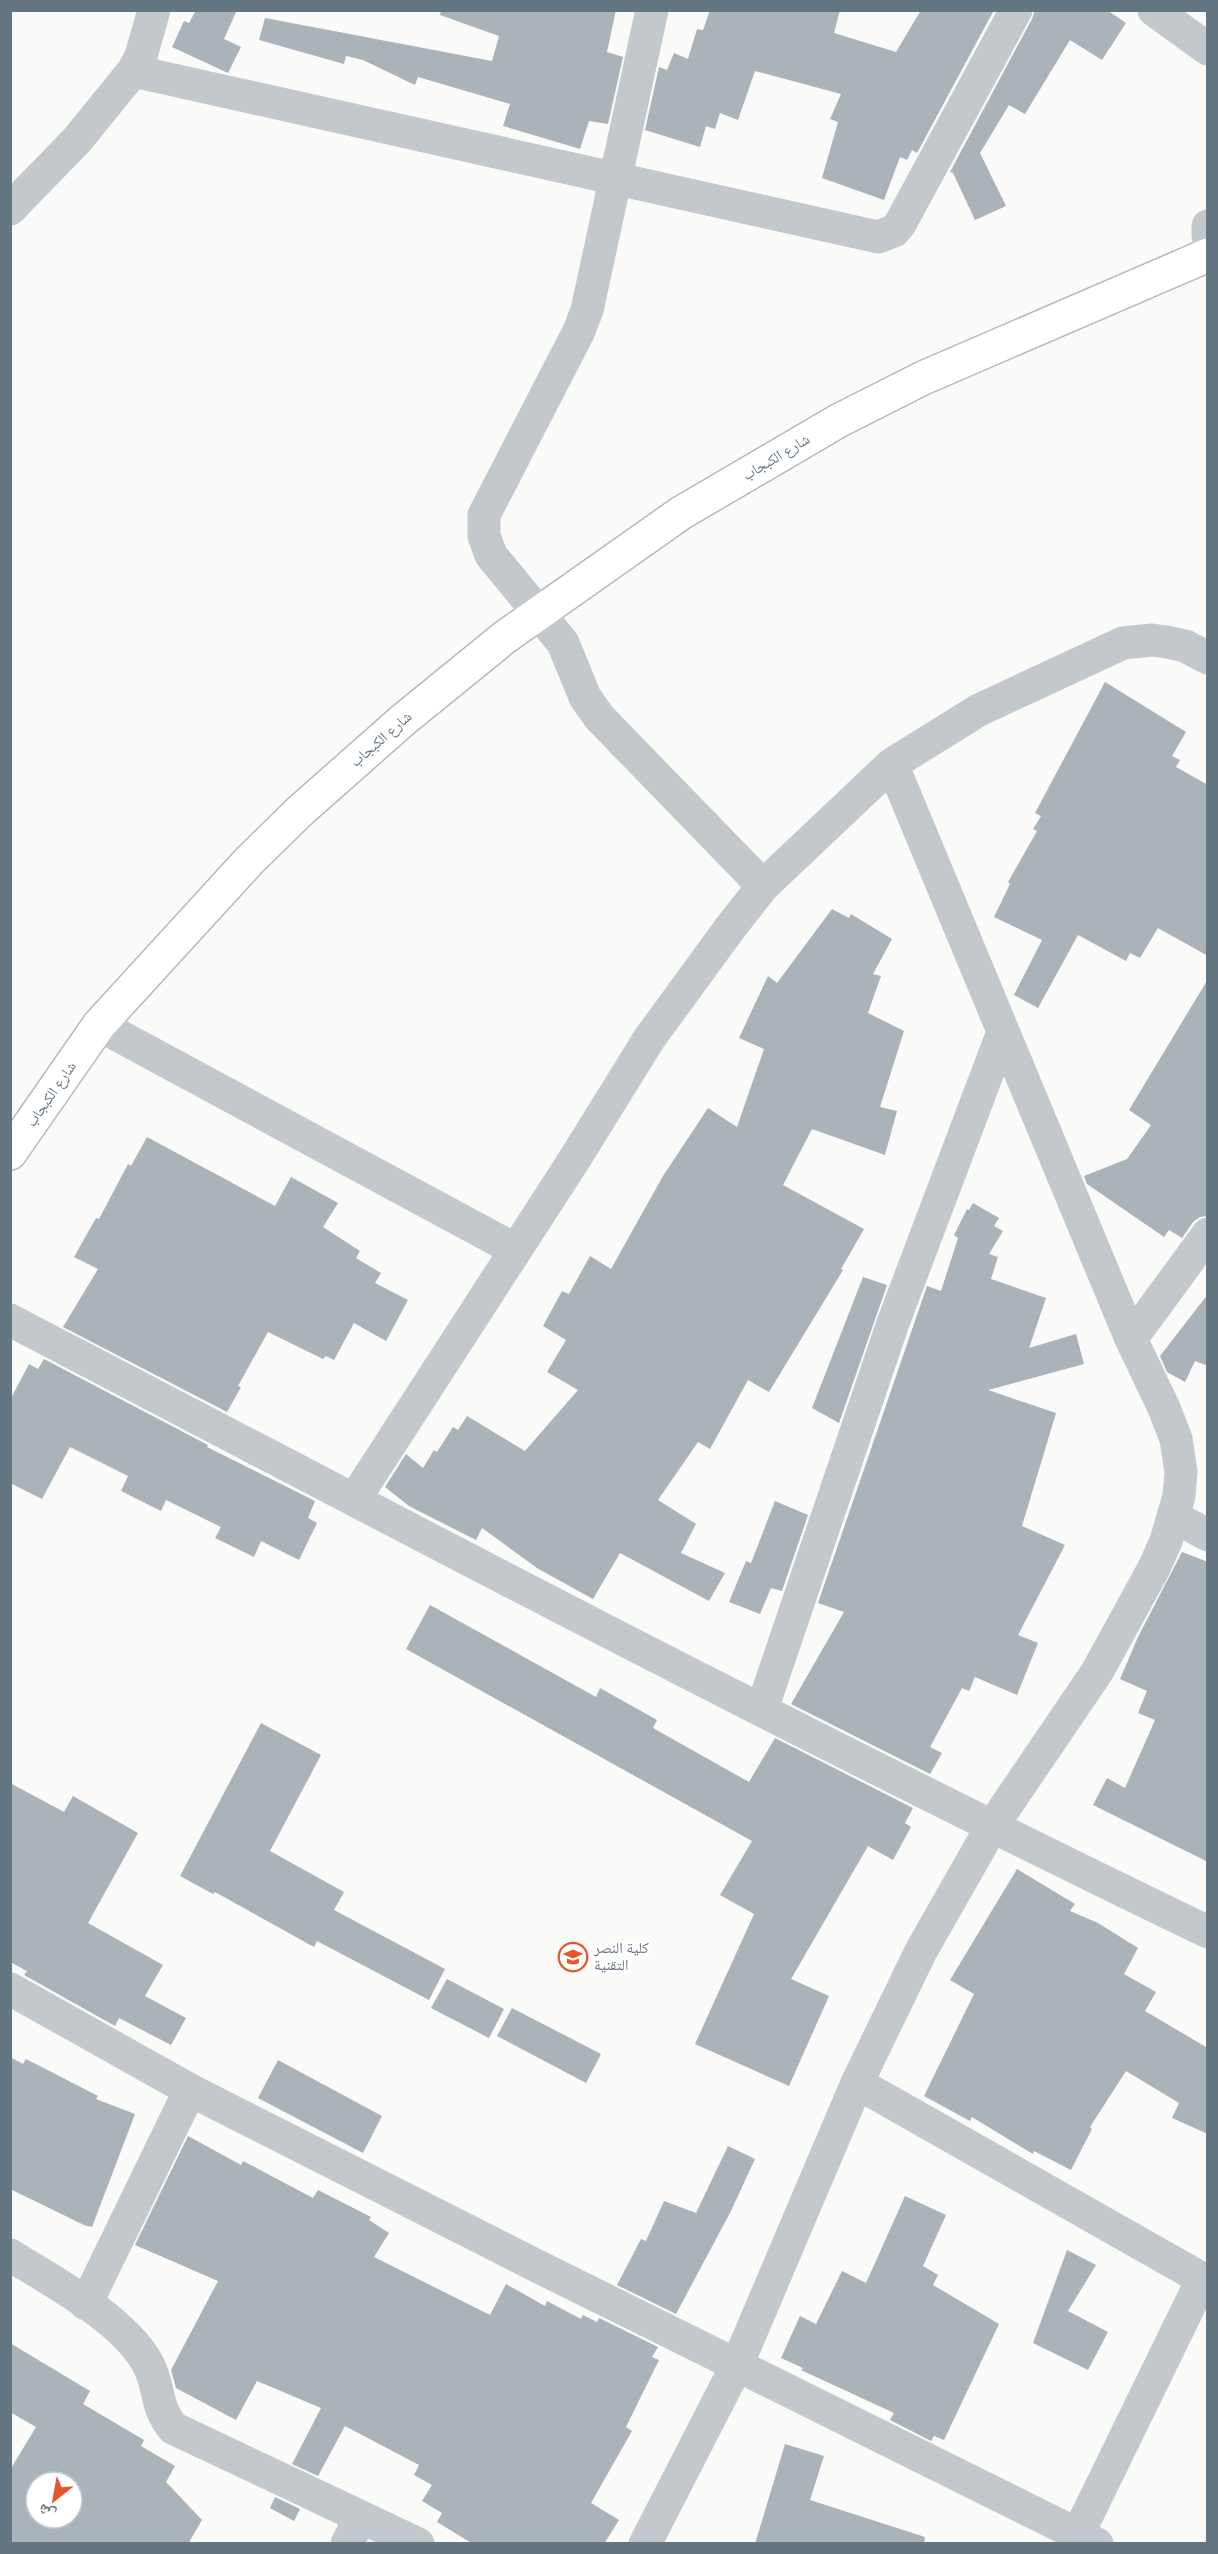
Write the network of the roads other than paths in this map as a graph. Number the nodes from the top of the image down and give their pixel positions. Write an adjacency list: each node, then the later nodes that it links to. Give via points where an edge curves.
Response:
1 (154, 10): 6 (street)
2 (652, 10): 7 (street)
3 (1016, 10): 7 (street, via 900,224 886,235 878,237)
4 (1154, 10): 5 (street)
5 (1208, 49)
6 (134, 70): 7 (street); 8 (street, via 77,140)
7 (615, 178): 12 (street, via 593,285 579,331 484,515 484,536 491,555)
8 (10, 209)
9 (1208, 226): 10 (street)
10 (1208, 236)
11 (1208, 255): 12 (main road, شارع الكبجاب, via 923,378 838,421 681,513)
12 (540, 614): 15 (street, via 563,643 585,697 599,717); 16 (main road, شارع الكبجاب, via 505,637 403,720 300,811 196,916)
13 (1208, 658): 14 (street, via 1167,642 1123,643 979,710)
14 (892, 764): 15 (street); 17 (street)
15 (763, 886): 20 (street, via 649,1038)
16 (99, 1025): 18 (main road, شارع الكبجاب); 20 (street)
17 (1004, 1032): 22 (street); 26 (street, via 893,1323)
18 (10, 1153)
19 (1208, 1234): 22 (street)
20 (516, 1250): 23 (street)
21 (10, 1320): 23 (street)
22 (1131, 1340): 24 (street, via 1176,1439 1181,1472)
23 (354, 1500): 26 (street)
24 (1174, 1517): 25 (street); 27 (street, via 1154,1568 1097,1672)
25 (1208, 1535)
26 (762, 1709): 27 (street)
27 (991, 1828): 28 (street); 30 (street, via 921,1951)
28 (1208, 1932)
29 (10, 1989): 31 (street)
30 (857, 2083): 33 (street); 35 (street)
31 (190, 2090): 34 (street); 35 (street)
32 (10, 2255): 34 (street)
33 (1205, 2281): 37 (street)
34 (86, 2304): 36 (street, via 138,2349 149,2365 163,2416 173,2428)
35 (737, 2365): 37 (street); 39 (street)
36 (353, 2531): 38 (street)
37 (1088, 2539)
38 (418, 2544)
39 (645, 2544)

